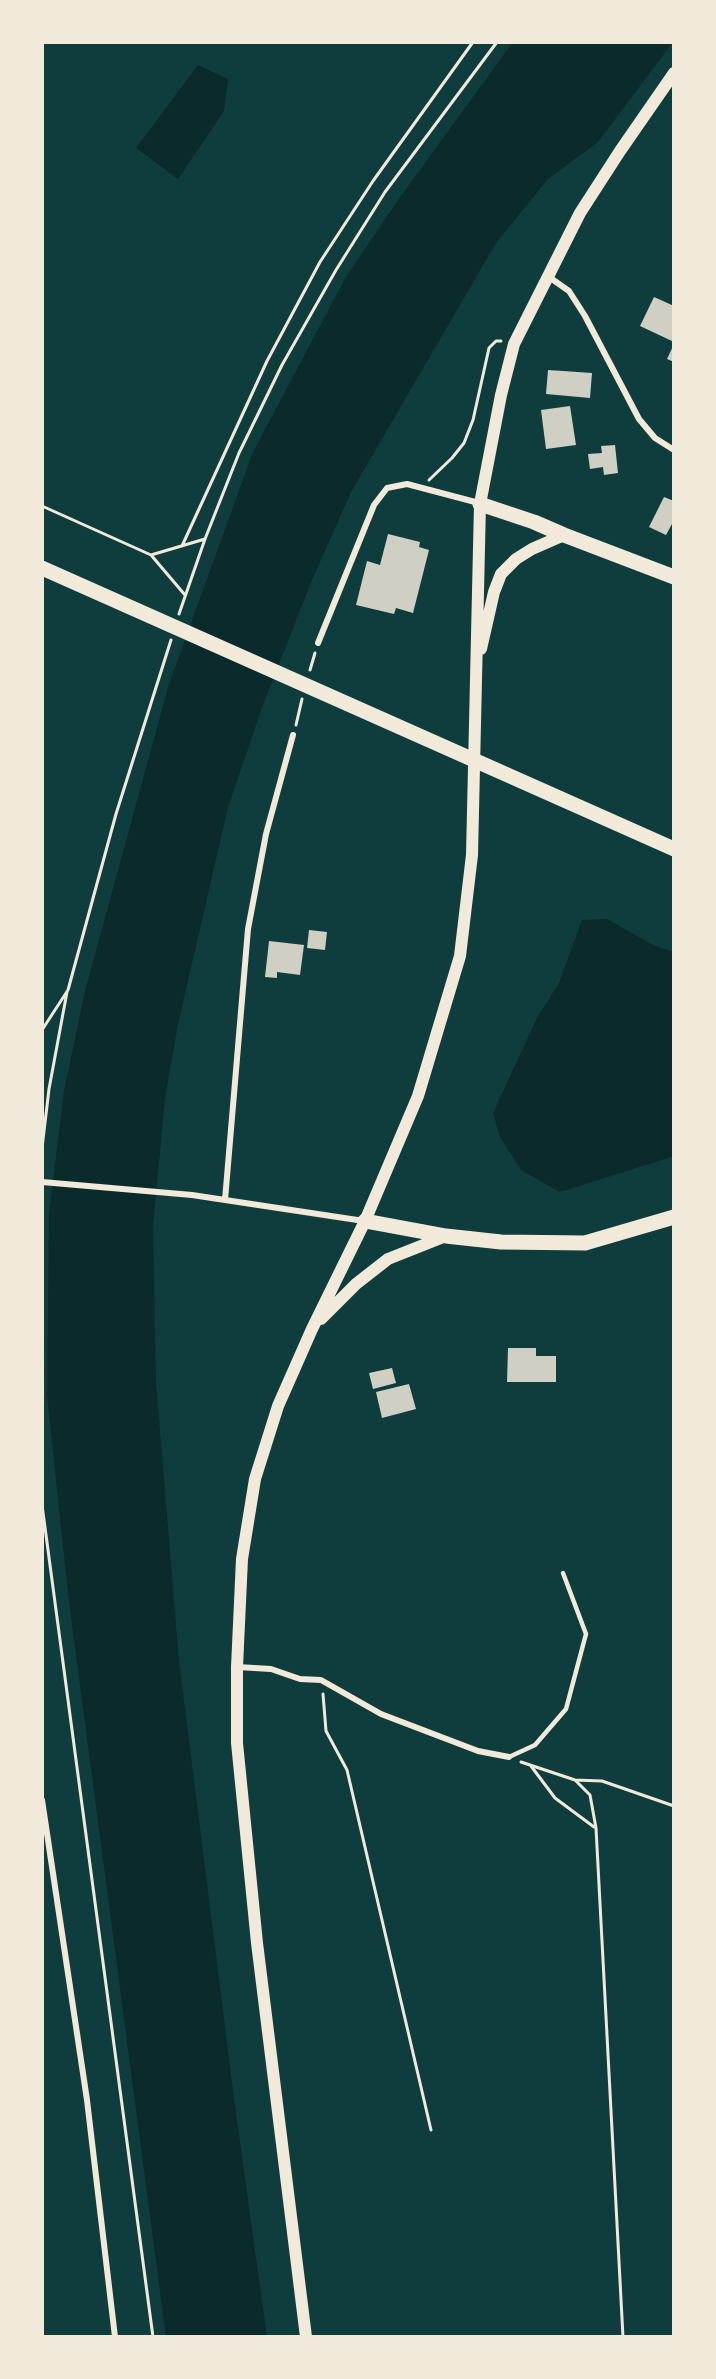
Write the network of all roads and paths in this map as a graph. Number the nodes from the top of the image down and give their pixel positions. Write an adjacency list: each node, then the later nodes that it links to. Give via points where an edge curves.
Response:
1 (473, 42): 12 (path, via 320,262 267,361)
2 (497, 42): 11 (path, via 385,192 336,270 272,384)
3 (674, 73): 4 (main road, via 580,213)
4 (549, 277): 5 (main road); 6 (street, via 569,291 585,316 639,419 655,438)
5 (514, 344): 7 (path, via 496,341 489,348 464,444); 8 (main road)
6 (674, 450)
7 (420, 487): 8 (street); 19 (street, via 406,484 387,488 374,505)
8 (480, 504): 10 (main road); 20 (main road)
9 (42, 506): 13 (path)
10 (564, 536): 15 (main road); 20 (main road, via 532,549 501,574)
11 (205, 539): 12 (path); 16 (path)
12 (182, 546): 13 (path)
13 (151, 555): 16 (path)
14 (42, 568): 22 (main road)
15 (674, 577)
16 (185, 596): 17 (path)
17 (179, 616)
18 (172, 636): 26 (path, via 116,814)
19 (318, 643)
20 (475, 677): 32 (main road, via 472,855 460,956 418,1096)
21 (293, 735): 30 (street, via 266,834 248,929)
22 (626, 828): 23 (main road); 24 (main road); 25 (main road)
23 (674, 842)
24 (674, 849)
25 (674, 857)
26 (68, 990): 27 (path); 28 (path)
27 (42, 1030)
28 (42, 1148)
29 (42, 1182): 30 (street)
30 (225, 1200): 32 (street)
31 (674, 1217): 33 (main road, via 585,1243 501,1242)
32 (365, 1221): 33 (main road); 34 (main road)
33 (446, 1236): 34 (main road, via 400,1252 376,1267)
34 (312, 1329): 37 (main road, via 278,1406 255,1479 242,1559)
35 (42, 1505): 47 (path)
36 (563, 1573): 39 (lane, via 586,1634 566,1709 535,1745)
37 (237, 1667): 38 (street, via 270,1669); 48 (main road, via 237,1743 257,1942)
38 (321, 1680): 39 (street, via 381,1714 478,1751); 45 (path, via 327,1731 347,1770)
39 (509, 1757): 40 (path)
40 (531, 1766): 41 (path); 44 (path, via 555,1798)
41 (575, 1780): 43 (path, via 602,1781); 44 (path, via 590,1795)
42 (42, 1800): 46 (street, via 87,2100)
43 (674, 1806)
44 (596, 1828): 49 (path)
45 (431, 2130)
46 (115, 2337)
47 (153, 2337)
48 (306, 2337)
49 (623, 2337)

